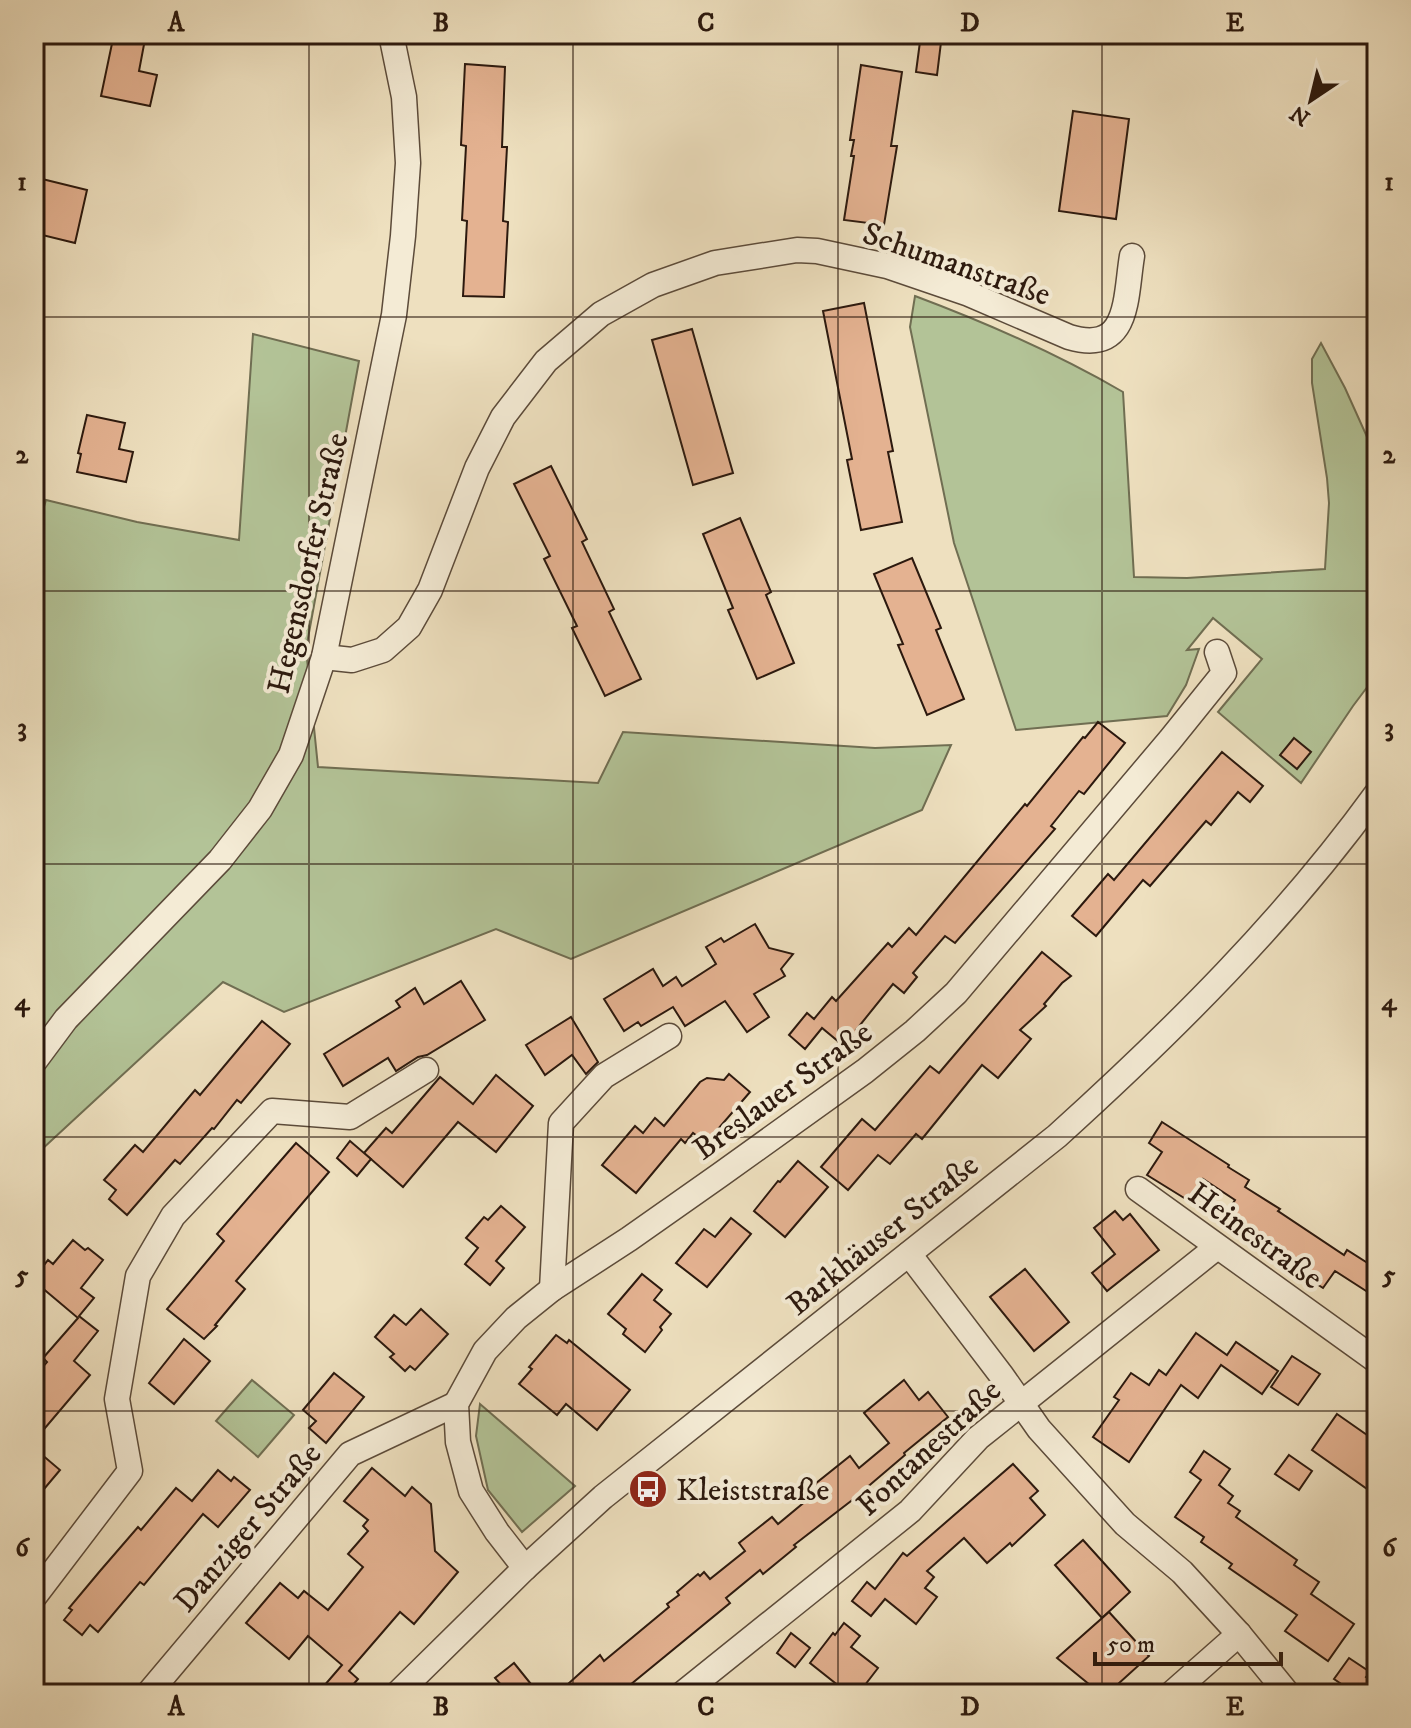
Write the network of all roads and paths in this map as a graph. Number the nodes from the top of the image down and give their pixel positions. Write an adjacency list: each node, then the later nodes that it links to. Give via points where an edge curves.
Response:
1 (391, 34): 4 (street, Hegensdorfer Straße, via 404,97 408,163 403,236 394,315)
2 (1132, 256): 4 (street, Schumanstraße, via 1121,320 1112,334 1085,342 887,266 817,251 715,263 653,285 601,314 546,361 503,417 477,468 430,590 409,627 383,650 352,660)
3 (1217, 652): 12 (street, Breslauer Straße, via 1224,673 956,993 865,1071)
4 (324, 657): 7 (street, Hegensdorfer Straße, via 291,755 260,809 220,860 66,1019)
5 (1377, 793): 11 (street, Barkhäuser Straße, via 1287,907 1196,1004 1057,1136)
6 (669, 1036): 12 (street, via 604,1076 561,1123)
7 (34, 1062)
8 (426, 1070): 17 (street, via 350,1117 272,1111 173,1216 138,1276 117,1399 130,1471)
9 (1138, 1189): 10 (street, Heinestraße)
10 (1217, 1247): 13 (street, Heinestraße); 14 (street, Fontanestraße)
11 (909, 1254): 14 (street); 16 (street, Barkhäuser Straße, via 603,1497)
12 (552, 1289): 15 (street, Breslauer Straße, via 485,1351)
13 (1377, 1361)
14 (1021, 1403): 18 (street, via 1125,1524 1182,1572); 21 (street, Fontanestraße, via 978,1438 910,1511)
15 (456, 1404): 16 (street, via 458,1442 471,1491); 19 (street, Danziger Straße, via 350,1454)
16 (525, 1568): 20 (street, Barkhäuser Straße)
17 (34, 1597)
18 (1239, 1634): 22 (street); 23 (street)
19 (148, 1694)
20 (397, 1694)
21 (682, 1694)
22 (1171, 1694)
23 (1288, 1694)

